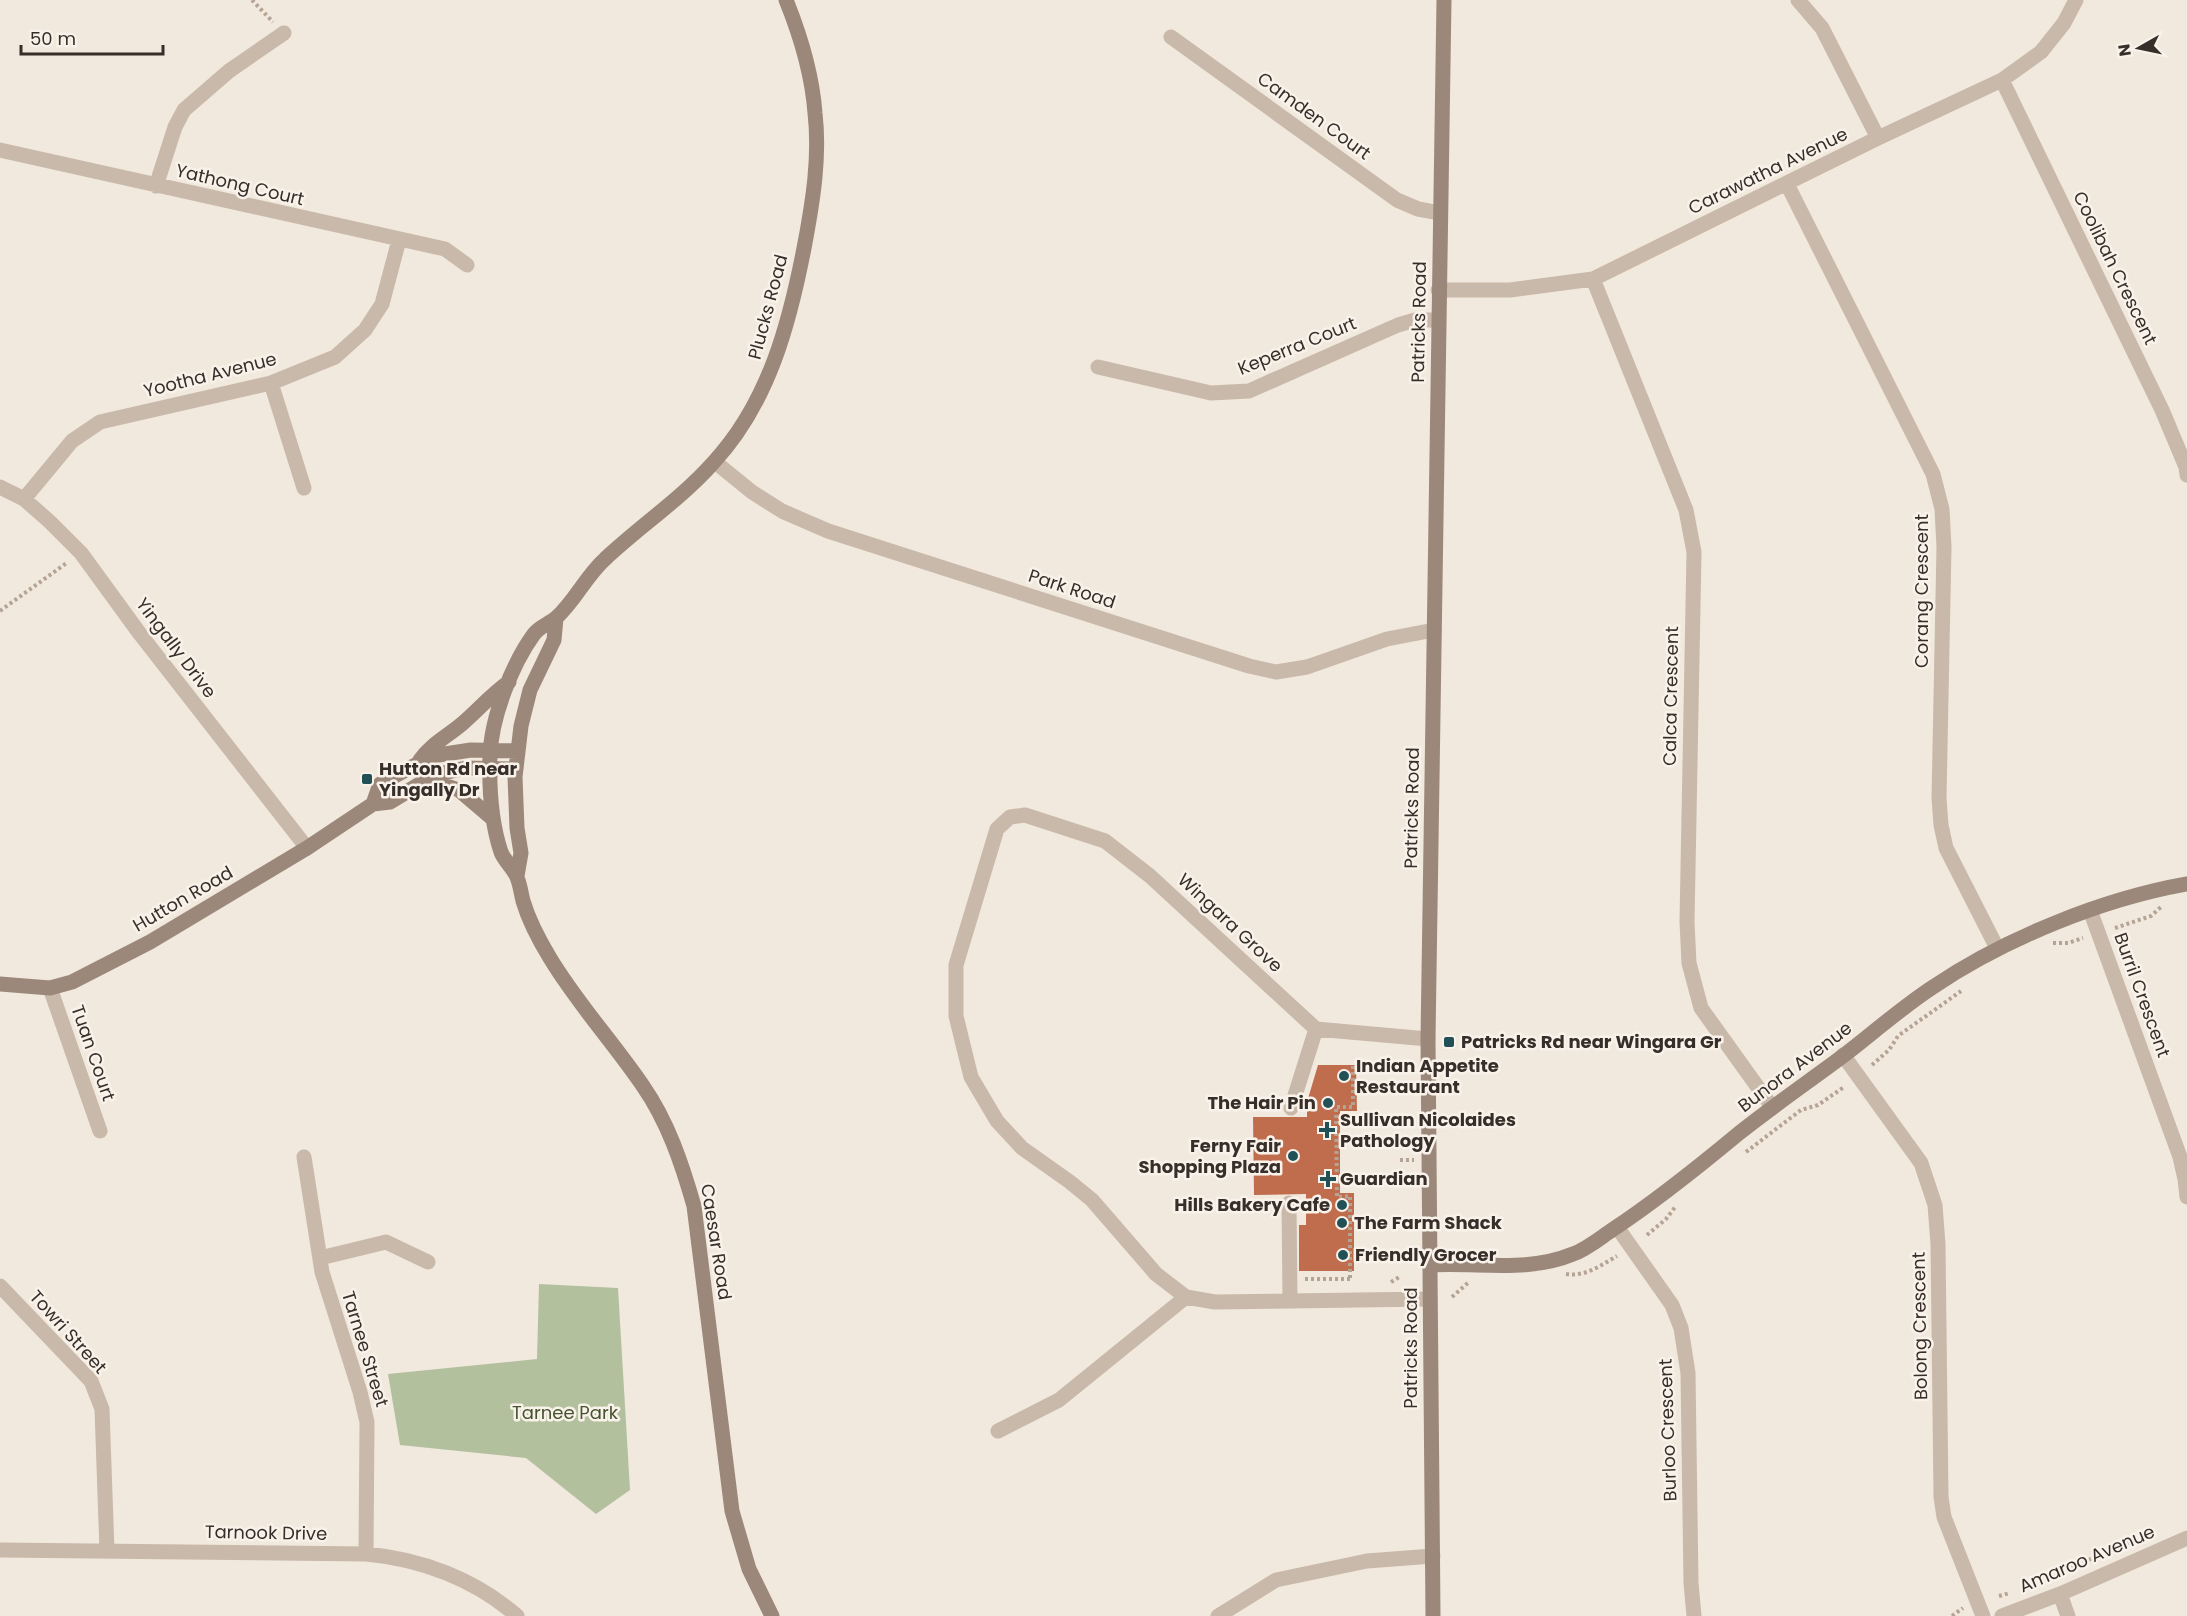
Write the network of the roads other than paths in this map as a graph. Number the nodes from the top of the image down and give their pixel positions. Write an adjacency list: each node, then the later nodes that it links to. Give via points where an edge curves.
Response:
1 (786, 0): 20 (street, Plucks Road, via 813,88 815,188 791,309 770,373 741,427)
2 (1444, 0): 12 (street, Patricks Road)
3 (1798, 0): 8 (street, via 1822,28)
4 (2076, 0): 7 (street, Carawatha Avenue, via 2064,24 2041,52)
5 (284, 33): 11 (street, via 229,71 184,110)
6 (1171, 38): 12 (street, Camden Court, via 1397,200)
7 (2002, 80): 8 (street, Carawatha Avenue); 21 (street, Coolibah Crescent, via 2163,410)
8 (1878, 138): 10 (street, Carawatha Avenue)
9 (0, 150): 11 (street, Yathong Court)
10 (1787, 184): 15 (street, Carawatha Avenue); 40 (street, Corang Crescent, via 1933,474 1942,509 1944,547 1941,825 1946,848)
11 (156, 186): 13 (street, Yathong Court)
12 (1440, 213): 16 (street, Patricks Road)
13 (399, 240): 14 (street, Yathong Court, via 445,249); 19 (street, Yootha Avenue, via 382,304 365,330 335,357)
14 (467, 265)
15 (1593, 279): 16 (street, Carawatha Avenue, via 1510,290); 46 (street, Calca Crescent, via 1686,510 1694,552 1689,963 1701,1008)
16 (1438, 290): 17 (street, Patricks Road)
17 (1438, 320): 18 (street, Keperra Court, via 1398,325 1249,391 1211,393); 26 (street, Patricks Road)
18 (1098, 367)
19 (271, 383): 23 (street); 24 (street, Yootha Avenue, via 100,422 72,441)
20 (715, 462): 25 (street, Plucks Road, via 602,561); 26 (street, Park Road, via 782,512 828,531 1249,666 1276,672 1307,667 1387,639)
21 (2187, 475)
22 (0, 487): 24 (street, Yingally Drive)
23 (304, 488)
24 (24, 499): 36 (street, Yingally Drive, via 81,553)
25 (556, 618): 27 (street, Plucks Road, via 536,630); 29 (street, Plucks Road, via 554,640 531,690)
26 (1434, 630): 44 (street, Patricks Road)
27 (509, 682): 28 (street, Plucks Road); 30 (street, via 428,748)
28 (490, 750): 29 (street, Hutton Road); 30 (street, Hutton Road, via 440,754); 31 (street, Plucks Road)
29 (518, 751): 32 (street, Plucks Road)
30 (418, 763): 34 (street, Hutton Road, via 380,784)
31 (490, 767): 32 (street, Hutton Road); 33 (street, Hutton Road, via 443,773); 35 (street, Caesar Road)
32 (515, 769): 37 (street, Caesar Road, via 521,853)
33 (412, 789): 34 (street, Hutton Road, via 390,802); 35 (street, via 450,787 470,798)
34 (373, 804): 36 (street, Hutton Road)
35 (493, 819): 37 (street, Caesar Road, via 502,855)
36 (307, 848): 42 (street, Hutton Road, via 150,942 72,982)
37 (517, 876): 68 (street, Caesar Road, via 534,930 547,954 568,988 644,1087 681,1161 694,1206 732,1511 749,1569)
38 (2187, 884): 39 (street, Bunora Avenue)
39 (2090, 910): 40 (street, Bunora Avenue); 50 (street, Burril Crescent, via 2180,1157)
40 (1997, 948): 45 (street, Bunora Avenue, via 1932,987)
41 (0, 984): 42 (street, Hutton Road)
42 (50, 988): 48 (street, Tuan Court)
43 (1316, 1029): 44 (street); 47 (street); 57 (street, Wingara Grove, via 1150,876 1105,842 1025,815 1010,817 997,830 956,965 956,1016 971,1077 998,1121 1022,1148 1092,1200 1156,1274)
44 (1428, 1039): 55 (street, Patricks Road)
45 (1843, 1055): 46 (street, Bunora Avenue); 72 (street, Bolong Crescent, via 1921,1163 1935,1205 1941,1497 1944,1517)
46 (1772, 1107): 52 (street, Bunora Avenue)
47 (1291, 1108)
48 (100, 1131)
49 (304, 1157): 53 (street, Tarnee Street)
50 (2187, 1197)
51 (1289, 1203): 59 (street)
52 (1617, 1227): 55 (street, Bunora Avenue, via 1575,1254 1545,1263 1504,1267); 71 (street, Burloo Crescent, via 1672,1305 1681,1328 1688,1373)
53 (320, 1258): 54 (street, via 386,1242); 64 (street, Tarnee Street, via 367,1422)
54 (428, 1263)
55 (1430, 1265): 58 (street, Patricks Road)
56 (0, 1286): 63 (street, Towri Street, via 91,1381 102,1409)
57 (1186, 1297): 59 (street, via 1215,1302); 60 (street, via 1059,1400)
58 (1430, 1299): 59 (street); 65 (street, Patricks Road)
59 (1290, 1301)
60 (998, 1431)
61 (2187, 1538): 66 (street, Amaroo Avenue)
62 (0, 1550): 63 (street, Tarnook Drive)
63 (107, 1551): 64 (street, Tarnook Drive)
64 (366, 1554): 67 (street, Tarnook Drive, via 395,1557 440,1571 476,1587)
65 (1433, 1556): 69 (street, via 1367,1561 1276,1580); 70 (street, Patricks Road)
66 (2060, 1594): 73 (street, Amaroo Avenue); 74 (street)
67 (517, 1616)
68 (772, 1616)
69 (1218, 1616)
70 (1433, 1616)
71 (1694, 1616)
72 (1983, 1616)
73 (2002, 1616)
74 (2068, 1616)

